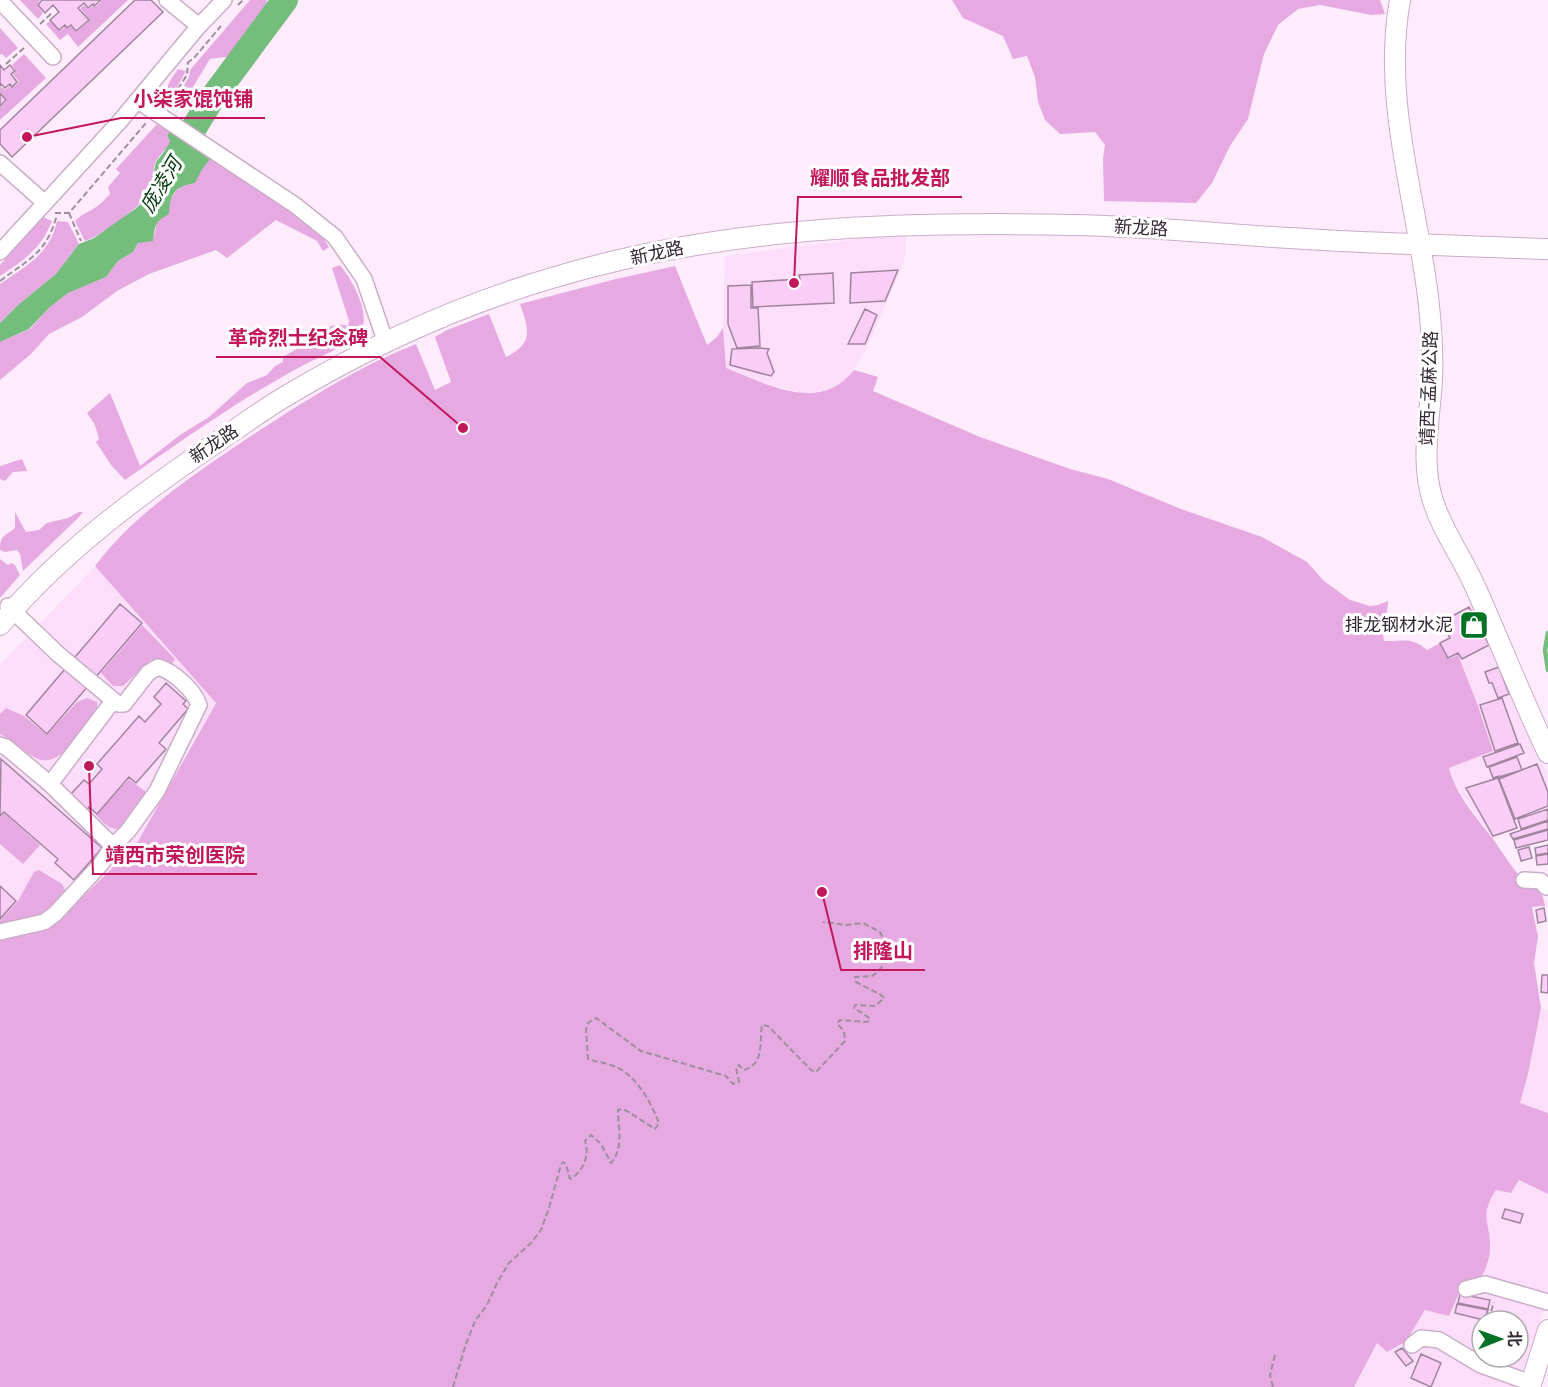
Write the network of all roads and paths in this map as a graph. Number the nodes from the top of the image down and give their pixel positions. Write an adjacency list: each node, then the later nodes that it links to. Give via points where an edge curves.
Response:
1 (167, 0): 5 (street)
2 (224, 0): 10 (street)
3 (1400, 0): 17 (main road, 靖西-孟麻公路, via 1395,88)
4 (0, 1): 6 (street)
5 (194, 22)
6 (35, 38): 7 (street); 9 (path)
7 (53, 57)
8 (188, 63): 11 (path)
9 (6, 64)
10 (138, 101): 11 (street); 13 (street)
11 (163, 118): 14 (path, via 150,119); 21 (street, via 324,226 341,243 364,279)
12 (0, 163): 13 (street)
13 (45, 203): 15 (path); 19 (street)
14 (69, 213): 15 (path); 16 (path)
15 (57, 214): 20 (path, via 44,246)
16 (81, 241)
17 (1421, 244): 18 (main road, 新龙路); 21 (main road, 新龙路, via 1392,237 1113,221 980,218 854,222 716,235 643,249 541,275 455,306); 25 (main road, 靖西-孟麻公路, via 1433,365 1427,428 1432,499 1473,581)
18 (1548, 249)
19 (0, 252)
20 (0, 281)
21 (385, 340): 22 (main road, 新龙路, via 284,390 144,482 65,549)
22 (5, 614): 23 (street)
23 (113, 701): 26 (street); 27 (street, via 124,704 148,673 158,667 168,670 197,697 199,705 157,791)
24 (0, 745): 26 (street)
25 (1548, 753)
26 (50, 784): 27 (street)
27 (113, 846): 31 (street, via 55,915 44,922)
28 (1524, 880): 29 (street, via 1541,881)
29 (1547, 890)
30 (823, 922): 40 (path, via 847,926 863,923 880,932 883,965 872,976 855,976 856,982 884,998 875,1006 855,1005 868,1017 867,1022 837,1023 844,1031 845,1041 816,1072 768,1026 762,1025 757,1062 747,1070 739,1065 739,1082 733,1084 726,1076 641,1051 596,1018 588,1023 588,1059 618,1067 630,1077 646,1096 659,1123 655,1129 627,1111 618,1110 620,1138 611,1163 591,1135 585,1141 586,1159 575,1176 570,1179 563,1162 541,1230 508,1263 476,1321)
31 (0, 932)
32 (1466, 1288): 33 (street, via 1485,1284)
33 (1501, 1289): 34 (street); 35 (path)
34 (1548, 1302)
35 (1492, 1309)
36 (1548, 1330): 39 (main road)
37 (1412, 1345): 39 (street, via 1421,1338 1439,1340 1481,1365)
38 (1275, 1355): 41 (path, via 1270,1374)
39 (1531, 1385)
40 (453, 1387)
41 (1273, 1387)

